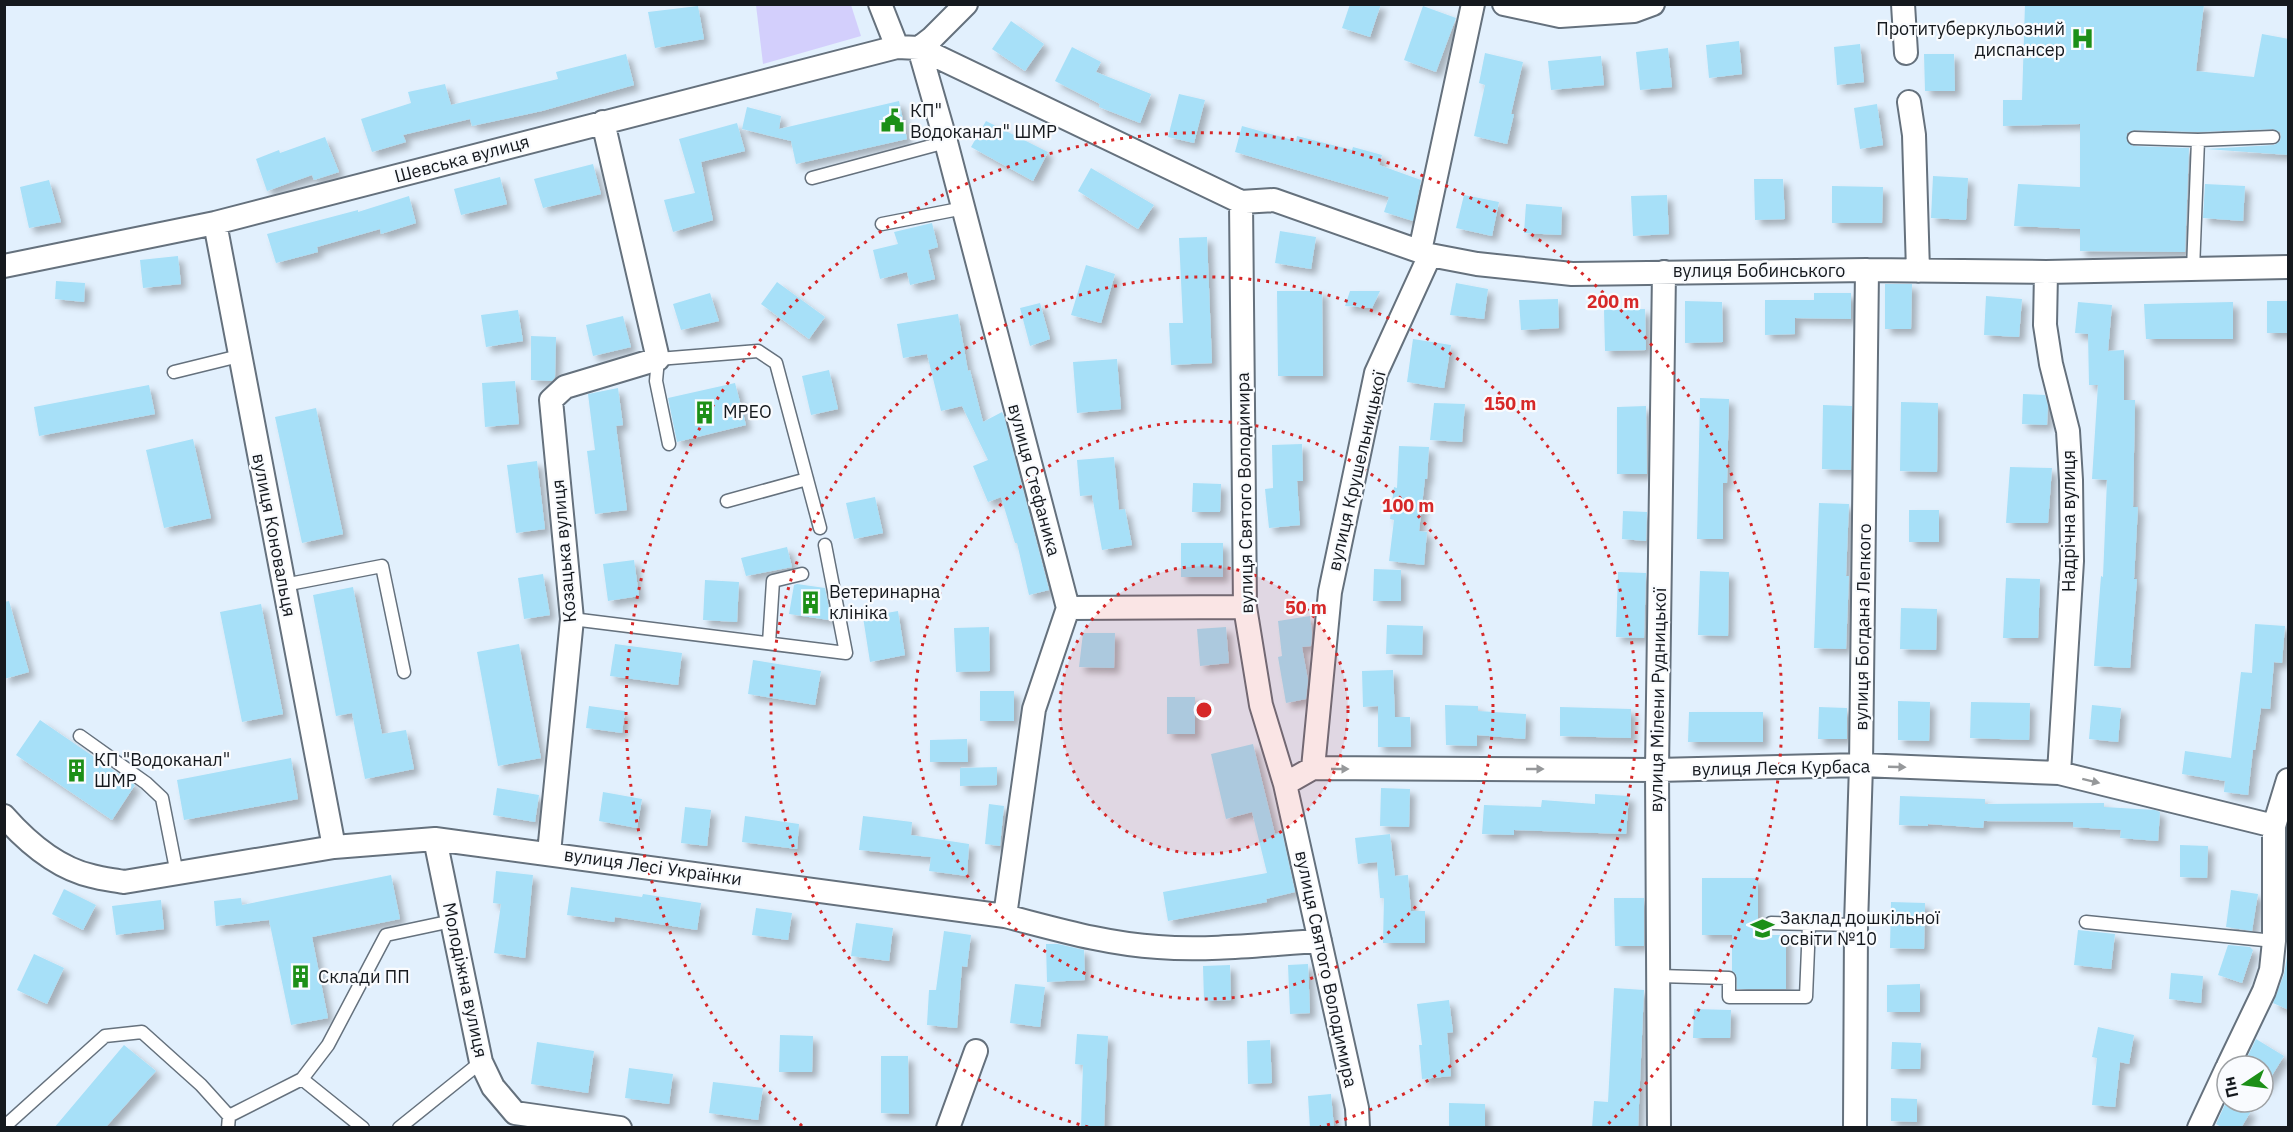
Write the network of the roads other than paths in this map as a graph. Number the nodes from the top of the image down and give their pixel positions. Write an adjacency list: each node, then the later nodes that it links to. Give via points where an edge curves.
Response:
1 (880, 4): 7 (street)
2 (966, 4): 7 (street, via 932,38)
3 (1473, 4): 20 (street, вулиця Крушельницької)
4 (1504, 4): 5 (street, via 1560,16 1634,11)
5 (1653, 4)
6 (1903, 4): 8 (street)
7 (908, 48): 10 (street, Шевська вулиця); 14 (street, вулиця Стефаника); 16 (street)
8 (1906, 53)
9 (1909, 102): 25 (street, via 1914,135)
10 (603, 122): 18 (street, Шевська вулиця); 29 (street)
11 (2272, 137): 13 (lane)
12 (2134, 138): 13 (lane)
13 (2198, 140): 24 (lane)
14 (946, 142): 15 (lane); 17 (street, вулиця Стефаника)
15 (812, 178)
16 (1241, 202): 20 (street, вулиця Бобинського, via 1274,200); 38 (street, вулиця Святого Володимира)
17 (964, 208): 19 (lane); 39 (street, вулиця Стефаника)
18 (215, 223): 21 (street, Шевська вулиця); 28 (street, вулиця Коновальця)
19 (882, 224)
20 (1425, 253): 26 (street, вулиця Бобинського, via 1477,264 1572,274); 45 (street, вулиця Крушельницької, via 1376,373 1330,592)
21 (4, 267)
22 (2289, 267): 24 (street, вулиця Бобинського)
23 (1867, 270): 25 (street, вулиця Бобинського); 26 (street, вулиця Бобинського); 44 (street, вулиця Богдана Лепкого)
24 (2193, 270): 27 (street, вулиця Бобинського)
25 (1918, 271): 27 (street, вулиця Бобинського)
26 (1664, 272): 46 (street, вулиця Мілени Рудницької)
27 (2046, 272): 47 (street, Надрічна вулиця, via 2045,325 2068,430 2071,480 2072,561)
28 (239, 356): 30 (lane); 37 (street, вулиця Коновальця)
29 (658, 359): 31 (lane, via 656,381); 32 (lane, Козацька вулиця, via 758,351 776,363); 40 (street, Козацька вулиця, via 565,387 551,400)
30 (174, 372)
31 (669, 444)
32 (807, 478): 33 (lane); 34 (lane, Козацька вулиця)
33 (727, 501)
34 (820, 528)
35 (825, 545): 41 (lane, via 846,653)
36 (802, 574): 41 (lane, via 773,581)
37 (284, 585): 42 (lane, via 382,566); 53 (street, вулиця Коновальця)
38 (1245, 607): 39 (street); 49 (street, вулиця Святого Володимира, via 1261,705)
39 (1068, 608): 56 (street, via 1034,709)
40 (572, 619): 41 (lane); 54 (street, Козацька вулиця)
41 (769, 643)
42 (404, 672)
43 (80, 736): 55 (lane, via 162,798)
44 (1861, 765): 46 (street, вулиця Леся Курбаса); 47 (street, вулиця Леся Курбаса, one-way to 47); 61 (street, вулиця Богдана Лепкого)
45 (1313, 768): 46 (street, вулиця Леся Курбаса, one-way to 46); 49 (street)
46 (1657, 770): 64 (street, вулиця Мілени Рудницької)
47 (2060, 772): 51 (street, вулиця Леся Курбаса, one-way to 51)
48 (2289, 780): 51 (street)
49 (1285, 784): 62 (street, вулиця Святого Володимира)
50 (4, 816): 55 (street, вулиця Лесі Українки, via 23,837 61,864 90,876 124,882)
51 (2274, 826): 63 (street)
52 (435, 839): 53 (street, вулиця Лесі Українки); 54 (street, вулиця Лесі Українки); 57 (street, Молодіжна вулиця)
53 (334, 847): 55 (street, вулиця Лесі Українки)
54 (549, 853): 56 (street, вулиця Лесі Українки)
55 (177, 874)
56 (1005, 916): 62 (street, вулиця Лесі Українки, via 1097,940 1159,947)
57 (452, 921): 67 (street, Молодіжна вулиця); 68 (lane, via 386,935 328,1045)
58 (2086, 922): 63 (lane)
59 (1771, 923): 60 (lane)
60 (1809, 924): 61 (lane); 64 (lane, via 1806,997 1729,997 1729,978)
61 (1856, 925): 79 (street, вулиця Богдана Лепкого)
62 (1320, 941): 77 (street, вулиця Святого Володимира, via 1357,1108)
63 (2274, 941): 66 (street, via 2264,991)
64 (1659, 976): 78 (street, вулиця Мілени Рудницької)
65 (976, 1051): 76 (street)
66 (2234, 1054)
67 (481, 1062): 70 (street, Молодіжна вулиця); 74 (lane)
68 (302, 1079): 71 (lane); 73 (lane)
69 (2215, 1094): 80 (street)
70 (517, 1120): 75 (street, Молодіжна вулиця)
71 (228, 1122): 72 (lane, via 201,1085 142,1032 105,1036)
72 (4, 1126)
73 (363, 1128)
74 (399, 1128)
75 (620, 1128)
76 (948, 1128)
77 (1358, 1128)
78 (1659, 1128)
79 (1855, 1128)
80 (2199, 1128)

